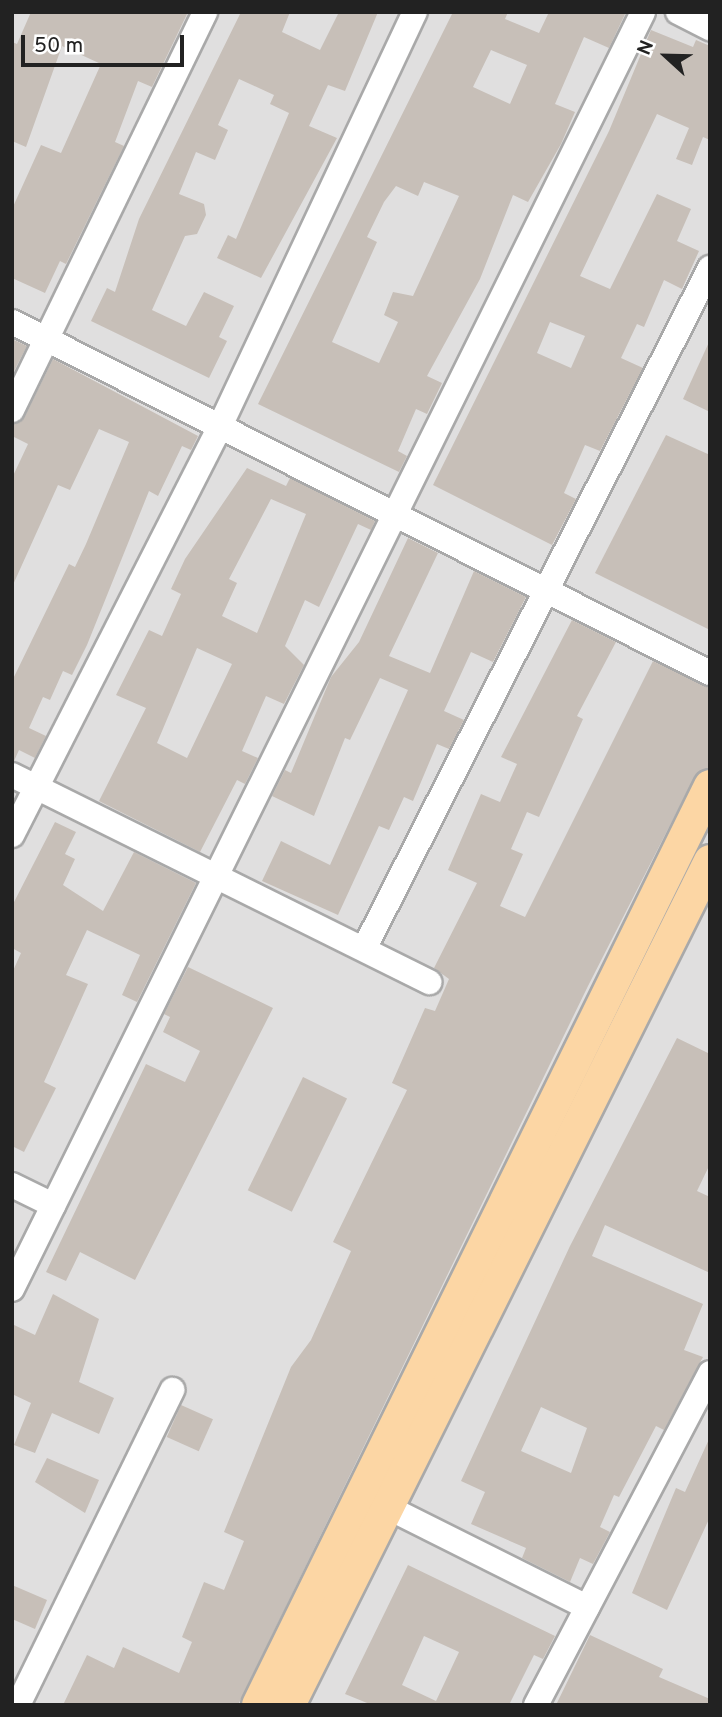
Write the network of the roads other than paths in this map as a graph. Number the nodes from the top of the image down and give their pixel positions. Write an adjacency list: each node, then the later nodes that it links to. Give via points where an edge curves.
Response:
1 (205, 12): 8 (street)
2 (415, 12): 10 (street)
3 (643, 12): 11 (street)
4 (678, 12): 5 (street)
5 (710, 28)
6 (710, 268): 12 (street)
7 (12, 322): 8 (street)
8 (47, 341): 9 (street); 10 (street)
9 (12, 410)
10 (221, 424): 11 (street); 16 (street)
11 (393, 513): 12 (street); 19 (street)
12 (547, 592): 13 (street); 20 (street)
13 (710, 673)
14 (12, 775): 16 (street)
15 (710, 786): 30 (main road)
16 (35, 787): 17 (street); 19 (street)
17 (12, 835)
18 (710, 862): 27 (main road)
19 (220, 874): 20 (street); 23 (street)
20 (363, 949): 21 (street)
21 (429, 982)
22 (12, 1185): 23 (street)
23 (53, 1205): 24 (street)
24 (12, 1289)
25 (710, 1373): 28 (street)
26 (172, 1390): 29 (street)
27 (385, 1506): 28 (street); 31 (main road)
28 (587, 1607): 32 (street)
29 (18, 1705)
30 (258, 1705)
31 (289, 1705)
32 (536, 1705)

